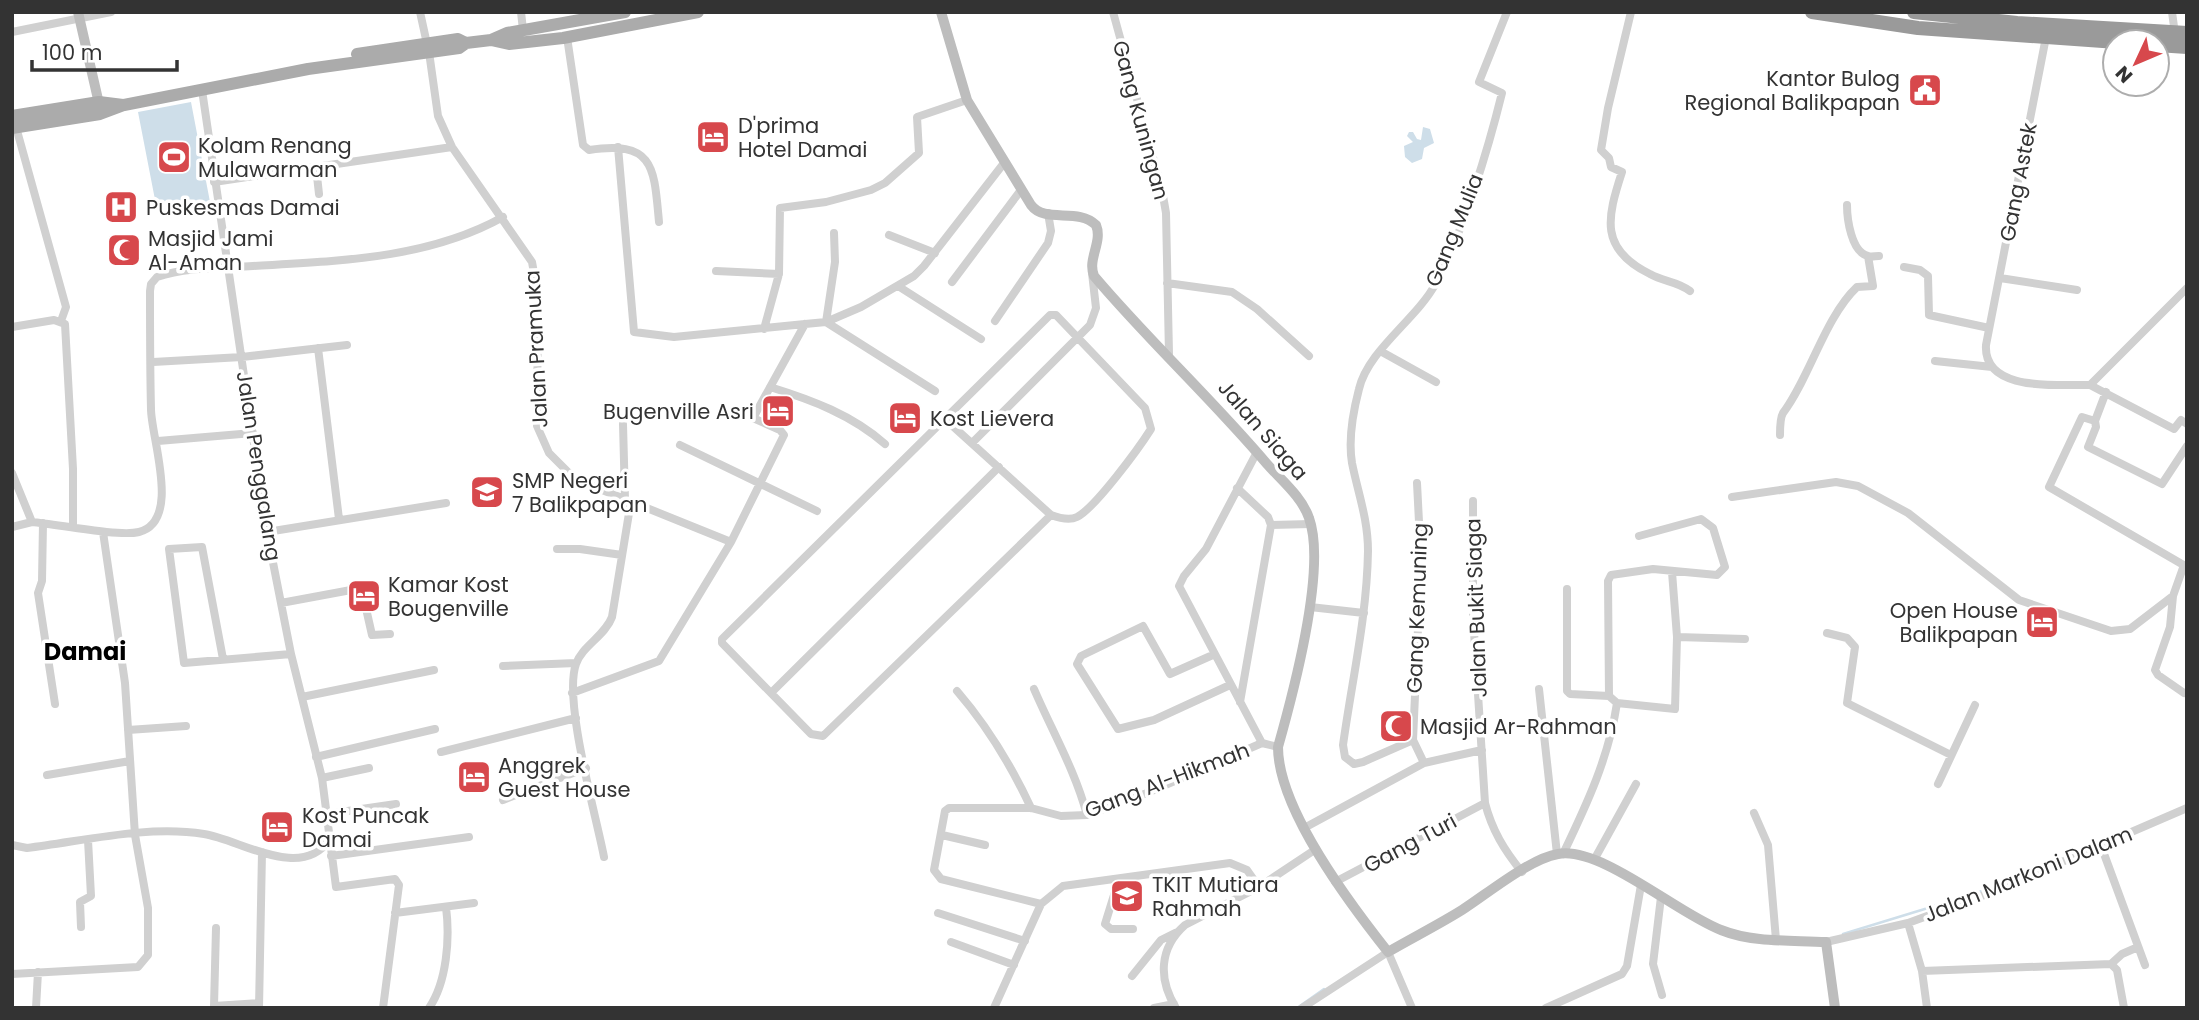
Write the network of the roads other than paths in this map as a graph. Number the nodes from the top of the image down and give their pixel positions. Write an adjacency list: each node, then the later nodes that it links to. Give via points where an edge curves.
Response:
1 (111, 12): 13 (street)
2 (420, 12): 21 (street, Jalan Pramuka)
3 (521, 12): 14 (street)
4 (698, 12): 16 (main road)
5 (941, 12): 23 (street)
6 (1113, 12): 49 (street, Gang Kuningan, via 1162,190)
7 (1507, 12): 65 (street, Gang Mulia, via 1479,82 1502,93 1465,210 1436,283)
8 (1631, 12): 53 (street, via 1601,150 1611,167 1622,172 1614,194 1611,240 1647,273)
9 (1812, 12): 17 (highway, via 1918,28)
10 (1914, 12): 19 (highway)
11 (2172, 12): 19 (street)
12 (617, 13): 14 (main road)
13 (78, 15): 15 (street); 24 (street)
14 (523, 30): 18 (main road)
15 (12, 32)
16 (567, 37): 18 (main road, via 509,44); 27 (street, via 583,145 589,150)
17 (2046, 37): 20 (highway); 47 (street, Gang Astek)
18 (491, 40): 21 (main road, via 459,48)
19 (2181, 40)
20 (2101, 41)
21 (428, 48): 22 (main road); 26 (street, Jalan Pramuka, via 438,116)
22 (202, 90): 24 (main road); 30 (street, Jalan Penggalang)
23 (967, 100): 28 (street); 46 (street, via 917,117 919,153 879,187 826,202 783,206 777,213)
24 (100, 108): 25 (main road)
25 (14, 123): 54 (street, via 66,307)
26 (452, 147): 29 (street); 35 (street, Jalan Pramuka)
27 (618, 147): 36 (street, via 639,153 651,164); 60 (street, via 634,332 674,337)
28 (1004, 163): 31 (street); 39 (street)
29 (316, 167): 30 (street); 32 (street)
30 (214, 182): 43 (street, Jalan Penggalang)
31 (1021, 190): 34 (street, via 1034,210); 48 (street)
32 (319, 194)
33 (1847, 205): 40 (street, via 1853,238 1860,252)
34 (1048, 213): 44 (street, via 1082,215 1096,225); 55 (street, via 1048,243)
35 (503, 217): 43 (street, via 460,239 430,247); 95 (street, Jalan Pramuka, via 532,262 537,295 537,426 542,440 575,479)
36 (659, 222)
37 (834, 233): 56 (street, via 835,262)
38 (889, 235): 39 (street)
39 (935, 253): 50 (street)
40 (1868, 256): 41 (street); 82 (street, via 1873,286 1857,287 1842,305 1791,406 1782,415)
41 (1879, 256)
42 (1904, 267): 59 (street, via 1928,276 1929,315)
43 (229, 268): 68 (street, Jalan Penggalang); 70 (street, via 165,274 151,284)
44 (1091, 268): 61 (street, via 1094,317); 66 (street, Jalan Siaga)
45 (716, 271): 46 (street)
46 (779, 274): 60 (street)
47 (2000, 278): 52 (street); 59 (street, Gang Astek)
48 (952, 282)
49 (1167, 283): 66 (street, Gang Kuningan); 67 (street, via 1232,292)
50 (898, 286): 56 (street); 62 (street)
51 (2187, 288): 73 (street)
52 (2077, 290)
53 (1690, 291)
54 (61, 321): 58 (street); 105 (street, via 65,324 71,410)
55 (995, 321)
56 (826, 322): 57 (street); 75 (street)
57 (805, 324): 60 (street); 74 (street)
58 (12, 327)
59 (1989, 328): 71 (street, Gang Astek, via 1986,351)
60 (764, 329)
61 (1078, 338): 77 (street, via 1052,314); 84 (street); 99 (street, via 1145,408 1152,429 1082,513 1069,519)
62 (981, 339)
63 (347, 345): 64 (street)
64 (318, 348): 68 (street); 100 (street)
65 (1382, 352): 72 (street); 119 (street, Gang Mulia, via 1367,367 1359,386 1351,438 1352,462 1367,518)
66 (1169, 354): 88 (street, Jalan Siaga)
67 (1309, 356)
68 (242, 357): 70 (street); 81 (street, Jalan Penggalang)
69 (1935, 361): 71 (street)
70 (153, 362): 83 (street, via 151,412)
71 (1992, 367): 73 (street, via 2017,381)
72 (1436, 382)
73 (2090, 384): 76 (street)
74 (770, 387): 85 (street, via 830,408); 92 (street, via 753,418 784,435)
75 (935, 391)
76 (2106, 392): 78 (street); 80 (street, via 2174,429 2180,421)
77 (946, 420): 84 (street); 134 (street, via 722,639)
78 (2095, 421): 87 (street, via 2088,447 2162,484); 113 (street, via 2081,417 2049,487)
79 (623, 424): 95 (street)
80 (2187, 424)
81 (253, 433): 83 (street); 108 (street, Jalan Penggalang)
82 (1780, 435)
83 (158, 442): 107 (street, via 162,495 154,522 138,533)
84 (972, 443): 89 (street)
85 (885, 444)
86 (680, 445): 92 (street)
87 (2187, 446)
88 (1257, 452): 93 (street); 103 (street, Jalan Siaga, via 1303,504)
89 (999, 467): 99 (street); 134 (street)
90 (12, 473): 101 (street)
91 (1417, 483): 147 (street, Gang Kemuning, via 1421,561)
92 (760, 484): 98 (street); 110 (street)
93 (1237, 488): 104 (street); 125 (street, via 1206,549 1179,586)
94 (1732, 497): 116 (street, via 1836,482 1858,486 1908,513 2019,600 2111,631 2130,629)
95 (628, 500): 110 (street, Jalan Pramuka); 112 (street)
96 (1473, 501): 150 (street, Jalan Bukit Siaga, via 1473,616)
97 (446, 503): 100 (street)
98 (817, 511)
99 (1051, 515): 134 (street, via 823,736 811,734)
100 (338, 519): 108 (street)
101 (32, 522): 102 (street); 106 (street)
102 (43, 523): 105 (street); 141 (street, via 38,593)
103 (1311, 524): 104 (street); 118 (street, Jalan Siaga, via 1315,571)
104 (1271, 525): 139 (street)
105 (73, 526): 107 (street)
106 (12, 527)
107 (103, 532): 146 (street)
108 (267, 532): 117 (street, Jalan Penggalang)
109 (1639, 536): 114 (street, via 1701,519 1710,524 1725,560 1722,572)
110 (731, 542): 135 (street, via 659,661)
111 (557, 550): 112 (street)
112 (622, 555): 127 (street, via 609,624)
113 (2182, 564): 116 (street)
114 (1672, 572): 122 (street); 137 (street, via 1653,569 1611,575)
115 (1567, 589): 137 (street, via 1567,691)
116 (2173, 596): 136 (street, via 2170,627 2155,670)
117 (281, 603): 121 (street, via 351,590 365,604 372,635); 124 (street, Jalan Penggalang)
118 (1310, 607): 119 (street); 149 (street, Jalan Siaga)
119 (1364, 613): 147 (street, Gang Mulia, via 1343,745 1345,757 1350,763 1363,762)
120 (1827, 633): 152 (street, via 1847,638 1855,647 1847,703)
121 (390, 634)
122 (1677, 637): 123 (street); 140 (street, via 1675,709)
123 (1745, 639)
124 (291, 654): 126 (street); 138 (street, Jalan Penggalang)
125 (1215, 654): 130 (street); 130 (street, via 1170,674 1143,626 1081,656 1077,664 1118,729 1154,720)
126 (223, 659): 126 (street, via 184,663 169,549 202,547)
127 (576, 663): 128 (street); 135 (street)
128 (503, 666)
129 (434, 670): 138 (street)
130 (1230, 685): 139 (street)
131 (1034, 689): 169 (street, via 1079,784)
132 (1539, 689): 181 (street)
133 (957, 691): 165 (street, via 988,729)
134 (772, 692)
135 (572, 693): 143 (street)
136 (2184, 693)
137 (1609, 696): 140 (street)
138 (302, 697): 153 (street, Jalan Penggalang)
139 (1240, 702): 148 (street)
140 (1617, 703): 181 (street, via 1602,770)
141 (55, 704)
142 (1975, 705): 152 (street)
143 (576, 718): 151 (street); 157 (street)
144 (186, 726): 146 (street)
145 (435, 729): 153 (street)
146 (128, 730): 154 (street)
147 (1413, 740): 155 (street, Gang Kemuning)
148 (1262, 743): 149 (street); 169 (street, Gang Al-Hikmah)
149 (1278, 747): 170 (street, Jalan Siaga, via 1282,778)
150 (1482, 750): 155 (street); 163 (street, Jalan Bukit Siaga)
151 (440, 752)
152 (1951, 755): 161 (street)
153 (316, 757): 159 (street, Jalan Penggalang)
154 (130, 761): 158 (street); 171 (street)
155 (1424, 763): 170 (street)
156 (369, 768): 159 (street)
157 (586, 768): 162 (street); 183 (street)
158 (47, 775)
159 (322, 778): 168 (street, Jalan Penggalang)
160 (1636, 784): 184 (street)
161 (1938, 784)
162 (503, 800)
163 (1485, 803): 185 (street, Jalan Bukit Siaga, via 1503,849); 187 (street, Gang Turi)
164 (396, 804): 168 (street)
165 (1031, 808): 169 (street, Gang Al-Hikmah, via 1061,816); 172 (street, Gang Al-Hikmah, via 946,809)
166 (2187, 808): 176 (street, Jalan Markoni Dalam)
167 (1755, 813): 201 (street, via 1768,845)
168 (327, 814): 175 (street, Jalan Penggalang)
169 (1087, 815)
170 (1306, 827): 179 (street, Jalan Siaga)
171 (135, 835): 174 (street); 180 (street, via 151,831 203,834); 211 (street, via 148,908 146,958 138,967)
172 (942, 835): 178 (street); 192 (street, via 934,870 941,879)
173 (469, 837): 182 (street)
174 (88, 840): 177 (street, via 27,848); 197 (street, via 91,896 80,902)
175 (329, 840): 180 (street, via 323,849 302,858); 182 (street, Jalan Penggalang)
176 (2100, 843): 196 (street, Jalan Markoni Dalam, via 1990,893); 205 (street)
177 (12, 845)
178 (985, 845)
179 (1317, 849): 187 (street, Jalan Siaga); 189 (street)
180 (262, 852): 215 (street)
181 (1560, 854): 184 (street); 185 (street)
182 (331, 856): 194 (street, Jalan Penggalang, via 337,888 397,880)
183 (604, 857)
184 (1594, 860): 188 (street)
185 (1522, 872): 206 (street)
186 (1119, 879): 189 (street, via 1230,863 1247,870); 192 (street, via 1063,886); 199 (street, via 1105,924 1111,929)
187 (1335, 882): 206 (street, Jalan Siaga)
188 (1641, 885): 190 (street); 224 (street, via 1622,974)
189 (1259, 887): 200 (street)
190 (1661, 897): 201 (street, via 1722,930); 214 (street, via 1653,964)
191 (474, 903): 193 (street)
192 (1041, 904): 202 (street)
193 (446, 907): 194 (street); 219 (street, via 440,987)
194 (396, 913): 218 (street)
195 (938, 913): 202 (street)
196 (1908, 923): 204 (street, Jalan Markoni Dalam); 210 (street)
197 (81, 927)
198 (216, 928): 215 (street, via 214,1006)
199 (1133, 929)
200 (1175, 933): 213 (street, via 1164,937); 216 (street, via 1162,971)
201 (1776, 940): 204 (street)
202 (1025, 941): 208 (street)
203 (951, 942): 208 (street)
204 (1826, 942): 225 (street)
205 (2138, 947): 207 (street); 209 (street)
206 (1388, 952): 222 (street); 223 (street)
207 (2111, 964): 210 (street); 227 (street, via 2117,970)
208 (1014, 965): 220 (street)
209 (2145, 965)
210 (1922, 971): 226 (street)
211 (37, 972): 212 (street); 217 (street)
212 (12, 974)
213 (1132, 976)
214 (1662, 995)
215 (259, 1005)
216 (1175, 1006): 221 (street)
217 (36, 1008)
218 (383, 1008)
219 (429, 1008)
220 (994, 1008)
221 (1154, 1008)
222 (1302, 1008)
223 (1412, 1008)
224 (1546, 1008)
225 (1835, 1008)
226 (1927, 1008)
227 (2124, 1008)

